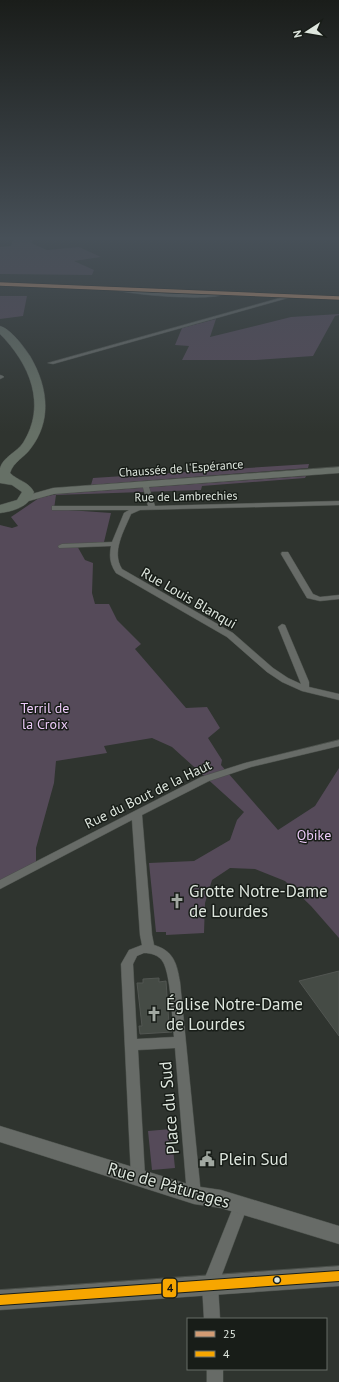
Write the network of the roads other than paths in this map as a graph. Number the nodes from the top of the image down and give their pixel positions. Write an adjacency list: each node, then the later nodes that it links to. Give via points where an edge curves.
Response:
1 (267, 303): 4 (street)
2 (0, 329): 7 (highway, via 25,354 34,370 40,392 38,417 31,439 5,469 4,474)
3 (0, 336): 5 (highway, via 23,362 33,394 24,434 13,451)
4 (52, 363)
5 (0, 463)
6 (339, 470): 8 (main road, Chaussée de l'Espérance)
7 (11, 482): 9 (main road); 10 (highway, via 28,492)
8 (146, 484): 9 (main road, Chaussée de l'Espérance); 13 (street)
9 (53, 491): 10 (main road)
10 (25, 499): 14 (highway, via 15,506)
11 (339, 504): 13 (street, Rue de Lambrechies)
12 (55, 508): 15 (street, Rue de Lambrechies)
13 (152, 508): 15 (street, Rue de Lambrechies)
14 (0, 509)
15 (137, 509): 16 (street, Rue Louis Blanqui, via 128,513)
16 (116, 544): 17 (street); 21 (street, Rue Louis Blanqui, via 114,566 125,576 230,635 270,670)
17 (62, 546)
18 (285, 554): 19 (street, via 310,596 320,599)
19 (339, 596)
20 (282, 627): 21 (street, via 305,682)
21 (305, 689): 22 (street, Rue Louis Blanqui)
22 (339, 697)
23 (339, 743): 24 (street, Rue du Bout de la Haut, via 228,771 205,779)
24 (137, 813): 25 (street, Rue du Bout de la Haut); 26 (street)
25 (0, 885)
26 (149, 948): 27 (street, Place du Sud, via 160,952 169,961); 28 (street, via 136,951 130,956 127,964)
27 (180, 1042): 28 (street, Place du Sud); 31 (street, Place du Sud)
28 (132, 1045): 30 (street)
29 (0, 1134): 30 (street, Rue de Pâturages)
30 (138, 1177): 31 (street, Rue de Pâturages)
31 (194, 1195): 32 (street, Rue de Pâturages, via 221,1199)
32 (240, 1206): 33 (street, Rue de Pâturages); 35 (street)
33 (339, 1235)
34 (339, 1276): 35 (street)
35 (210, 1285): 36 (street); 37 (street)
36 (0, 1300)
37 (212, 1318)
38 (214, 1370): 39 (street)
39 (215, 1382)

